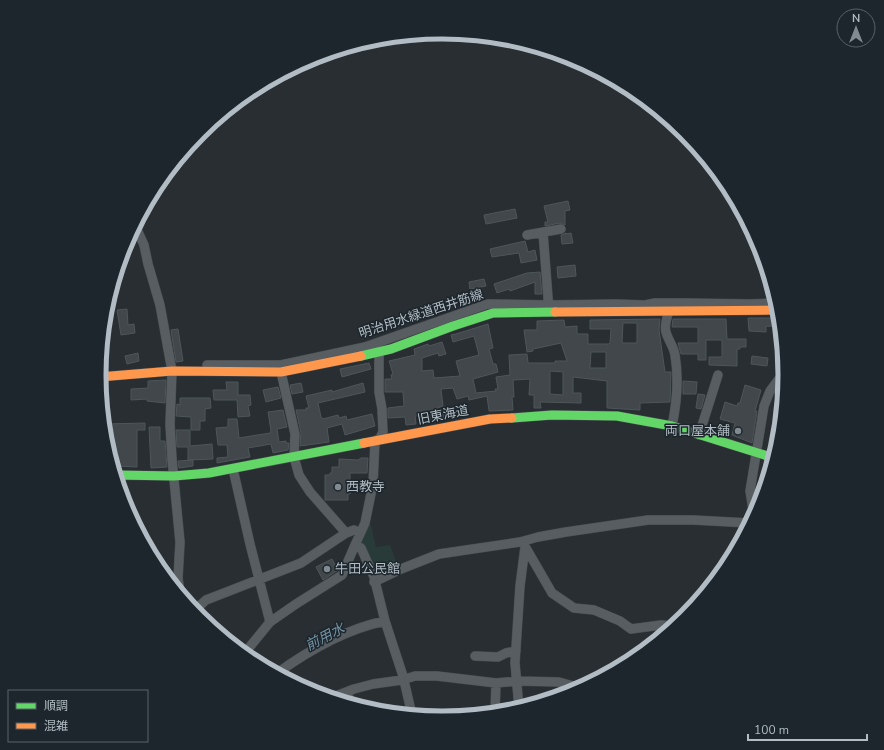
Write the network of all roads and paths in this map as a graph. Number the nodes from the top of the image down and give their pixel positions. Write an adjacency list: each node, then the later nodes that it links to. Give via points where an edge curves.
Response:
1 (561, 229): 3 (street)
2 (138, 232): 11 (street, via 160,305)
3 (543, 232): 4 (street); 7 (street)
4 (527, 235)
5 (771, 303): 7 (street, via 616,304)
6 (492, 305): 7 (street); 10 (street, via 453,326); 11 (street, 明治用水緑道西井筋線, via 488,304 365,348 304,360 281,364)
7 (548, 309): 9 (street)
8 (772, 310): 9 (street)
9 (669, 311): 17 (street, via 665,332 675,353 678,376)
10 (379, 351): 13 (street); 19 (street, via 379,392 383,432)
11 (171, 368): 12 (street, 明治用水緑道西井筋線); 13 (street); 15 (street); 25 (street, via 170,424)
12 (106, 371)
13 (281, 372): 22 (street, via 295,434)
14 (718, 375): 18 (street)
15 (106, 376)
16 (778, 379): 20 (street, via 764,406)
17 (672, 426): 18 (street, 旧東海道); 19 (street, 旧東海道, via 617,416 552,415 490,420)
18 (699, 434): 20 (street, 旧東海道)
19 (375, 441): 22 (street, 旧東海道); 28 (street, via 373,484 365,523)
20 (756, 453): 21 (street, 旧東海道); 26 (street, via 750,491)
21 (768, 456)
22 (294, 457): 23 (street, 旧東海道); 29 (street, via 299,475 310,492)
23 (233, 469): 25 (street, 旧東海道); 32 (street)
24 (121, 475): 25 (street, 旧東海道)
25 (174, 476): 34 (street, via 180,542)
26 (752, 504)
27 (744, 523): 31 (street, via 648,520 538,537)
28 (360, 532): 29 (street, via 354,530); 30 (street)
29 (346, 533): 32 (street, via 301,563)
30 (355, 545): 33 (street, via 361,548); 37 (street, via 342,575)
31 (523, 545): 33 (street, via 439,554); 38 (street, via 552,593 574,608 600,612 631,629); 40 (street)
32 (260, 578): 35 (street, via 206,600); 37 (street)
33 (374, 582): 36 (street)
34 (179, 585)
35 (199, 607)
36 (385, 621): 42 (street, via 350,631 304,655); 43 (street)
37 (270, 622): 39 (street)
38 (667, 625)
39 (248, 649)
40 (516, 651): 41 (street, via 498,657); 44 (street)
41 (476, 656)
42 (282, 670)
43 (404, 680): 45 (street, via 422,676); 47 (street, via 373,684); 52 (street)
44 (518, 681): 45 (street); 46 (street, via 560,682); 50 (street)
45 (496, 683): 51 (street)
46 (571, 685)
47 (347, 693): 48 (street); 49 (street)
48 (340, 695)
49 (349, 698)
50 (518, 703)
51 (495, 707)
52 (411, 709)

